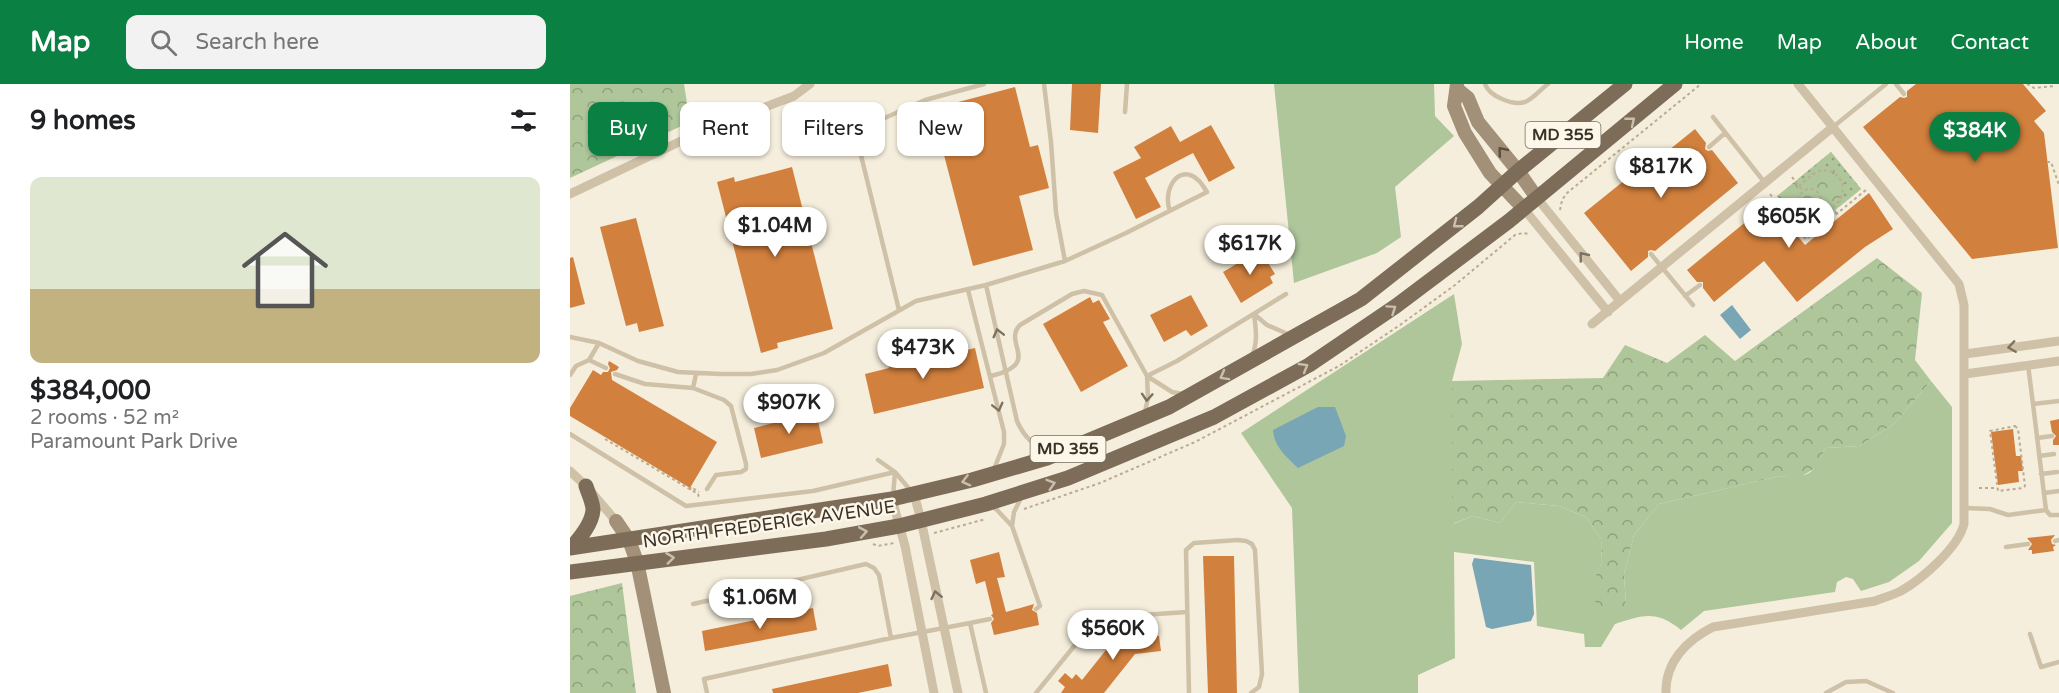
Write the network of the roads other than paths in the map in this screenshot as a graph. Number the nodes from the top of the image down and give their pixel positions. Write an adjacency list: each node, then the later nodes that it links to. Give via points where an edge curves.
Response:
1 (810, 84): 22 (street, via 794,96 700,132)
2 (984, 84): 36 (lane, via 925,100 860,129 856,135)
3 (1044, 84): 27 (lane, via 1056,213)
4 (1127, 84): 14 (lane)
5 (1485, 84): 6 (lane, via 1495,96 1521,102)
6 (1548, 84)
7 (1625, 84): 19 (main road, NORTH FREDERICK AVENUE / MD 355)
8 (1676, 84): 23 (main road, NORTH FREDERICK AVENUE / MD 355, one-way to 8)
9 (1798, 84): 16 (street)
10 (1886, 84): 16 (lane)
11 (1896, 84): 13 (lane)
12 (1457, 86): 19 (street, one-way to 12, via 1478,122 1468,98); 21 (street, via 1454,106 1465,133)
13 (1904, 94)
14 (1125, 112)
15 (1713, 117): 17 (lane)
16 (1833, 127): 20 (street); 44 (street, via 1959,284 1964,305)
17 (1725, 133): 18 (lane); 20 (lane)
18 (1709, 147)
19 (1518, 171): 21 (main road, NORTH FREDERICK AVENUE / MD 355); 23 (street)
20 (1766, 183): 28 (street)
21 (1501, 186): 24 (street); 40 (main road, NORTH FREDERICK AVENUE / MD 355, one-way to 40, via 1361,299)
22 (570, 194)
23 (1537, 198): 24 (main road, NORTH FREDERICK AVENUE / MD 355); 34 (street, one-way to 23)
24 (1524, 209): 37 (street); 77 (main road, NORTH FREDERICK AVENUE / MD 355, one-way to 24, via 1068,478 1214,417 1309,365 1396,306)
25 (1170, 212): 25 (lane, via 1167,204 1171,184 1180,177 1197,179 1207,192); 27 (lane)
26 (1651, 254): 28 (lane)
27 (1065, 261): 29 (lane)
28 (1662, 267): 33 (lane); 34 (street)
29 (986, 285): 31 (lane); 50 (lane, one-way to 29)
30 (1700, 285): 33 (lane)
31 (968, 290): 36 (lane, via 928,297); 55 (lane)
32 (1286, 294): 38 (lane)
33 (1686, 296): 35 (lane)
34 (1620, 301): 37 (street)
35 (1693, 305)
36 (899, 310): 52 (lane, via 802,363 751,374)
37 (1608, 312): 39 (street)
38 (1254, 314): 40 (lane, via 1278,331); 47 (lane, via 1256,345); 56 (lane)
39 (1592, 324)
40 (1295, 336): 47 (main road, NORTH FREDERICK AVENUE / MD 355)
41 (570, 337): 43 (lane)
42 (2059, 341): 44 (street, one-way to 44)
43 (599, 343): 45 (lane); 52 (lane, via 655,366)
44 (1965, 354): 53 (street)
45 (590, 360): 49 (lane); 54 (lane, via 576,366)
46 (2059, 361): 48 (street)
47 (1250, 362): 58 (main road, NORTH FREDERICK AVENUE / MD 355, one-way to 58)
48 (2028, 365): 53 (street); 60 (lane)
49 (606, 368)
50 (1007, 372): 55 (lane); 56 (lane, via 1017,364 1017,329 1072,294 1084,291 1102,295); 65 (lane, via 1023,435 1037,447)
51 (615, 374): 57 (lane, via 645,384)
52 (696, 374): 57 (lane)
53 (1965, 374): 82 (street)
54 (570, 375)
55 (991, 376): 72 (lane, one-way to 72, via 1004,432 1004,444)
56 (1147, 376): 58 (lane, via 1172,392); 61 (lane, one-way to 61)
57 (693, 388): 75 (lane, via 732,406 746,464 741,472 716,475)
58 (1189, 396): 61 (main road, NORTH FREDERICK AVENUE / MD 355)
59 (2059, 401): 60 (lane)
60 (2033, 404): 64 (lane)
61 (1143, 418): 65 (main road, NORTH FREDERICK AVENUE / MD 355)
62 (570, 434): 70 (lane, via 686,506 813,491)
63 (2052, 436): 64 (lane)
64 (2037, 438): 67 (lane)
65 (1055, 454): 72 (main road, NORTH FREDERICK AVENUE / MD 355)
66 (2054, 454): 67 (lane)
67 (2039, 456): 73 (lane)
68 (878, 460): 70 (lane)
69 (570, 471): 74 (street)
70 (895, 472): 79 (lane); 80 (lane)
71 (2057, 472): 73 (lane)
72 (992, 474): 79 (main road, NORTH FREDERICK AVENUE / MD 355, one-way to 79)
73 (2042, 474): 78 (lane)
74 (586, 486): 86 (street); 92 (main road, via 593,508 590,522)
75 (706, 489)
76 (2059, 491): 78 (lane)
77 (1024, 492): 81 (main road, NORTH FREDERICK AVENUE / MD 355); 88 (lane)
78 (2044, 493): 83 (lane)
79 (914, 494): 80 (main road, NORTH FREDERICK AVENUE / MD 355); 85 (street)
80 (892, 499): 87 (street); 89 (main road, NORTH FREDERICK AVENUE / MD 355)
81 (986, 504): 85 (main road, NORTH FREDERICK AVENUE / MD 355); 88 (lane)
82 (1965, 508): 83 (lane, via 1990,509 2008,515); 113 (street, via 1963,529 1954,544 1900,592 1875,602 1713,627 1696,635 1672,663)
83 (2046, 510): 84 (lane, via 2050,515)
84 (2059, 515)
85 (921, 520): 87 (main road, NORTH FREDERICK AVENUE / MD 355); 100 (street, one-way to 85)
86 (616, 521): 89 (street)
87 (899, 526): 93 (main road, NORTH FREDERICK AVENUE / MD 355, one-way to 87); 101 (street)
88 (1012, 526): 96 (lane, via 1040,606)
89 (629, 540): 92 (main road, NORTH FREDERICK AVENUE / MD 355); 93 (street)
90 (2028, 544): 91 (lane)
91 (2006, 547)
92 (571, 548)
93 (637, 562): 94 (main road, NORTH FREDERICK AVENUE / MD 355); 105 (street)
94 (570, 572)
95 (693, 604): 103 (lane, via 866,564 879,575)
96 (1036, 609)
97 (1187, 612): 110 (lane, via 1097,618); 111 (lane); 112 (lane, via 1185,559 1190,545 1238,540 1252,544 1262,674 1259,687)
98 (990, 619): 99 (lane)
99 (970, 622): 100 (lane); 109 (lane)
100 (943, 628): 101 (lane); 108 (street)
101 (922, 632): 103 (lane); 107 (street)
102 (2030, 634): 104 (lane, via 2041,667)
103 (891, 638): 106 (lane, via 704,679)
104 (2059, 662)
105 (664, 693)
106 (707, 693)
107 (934, 693)
108 (958, 693)
109 (986, 693)
110 (1036, 693)
111 (1189, 693)
112 (1251, 693)
113 (1666, 693)
114 (1826, 693): 115 (lane, via 1846,682 1866,681)
115 (1893, 693)

